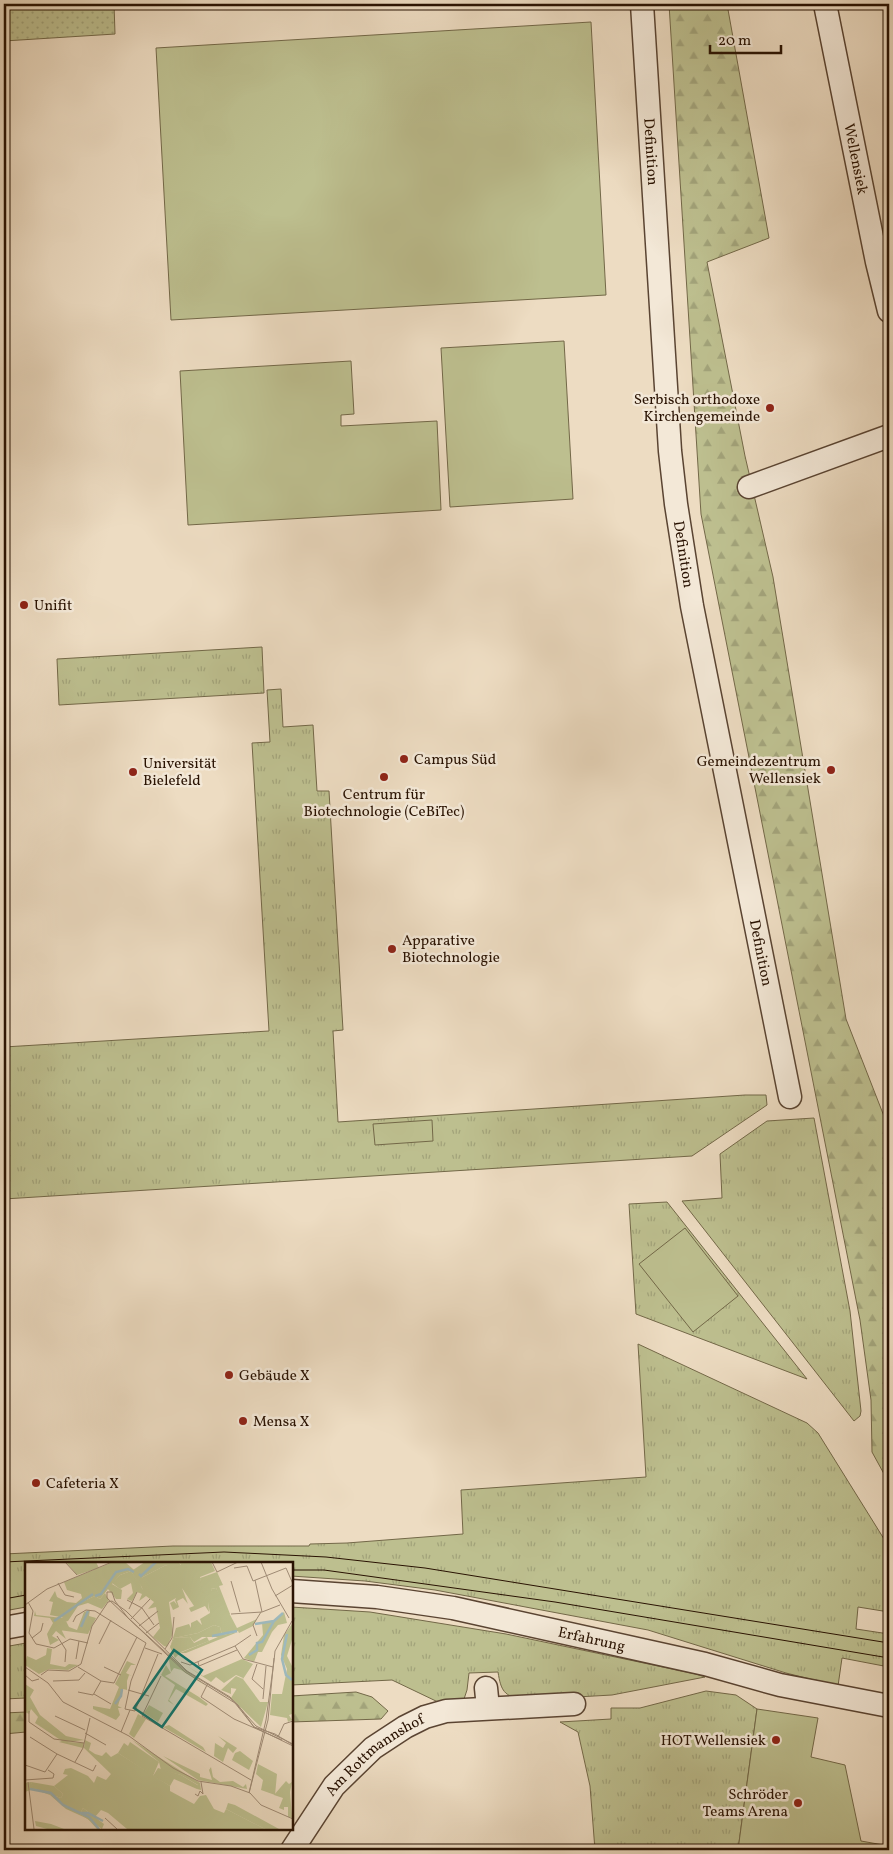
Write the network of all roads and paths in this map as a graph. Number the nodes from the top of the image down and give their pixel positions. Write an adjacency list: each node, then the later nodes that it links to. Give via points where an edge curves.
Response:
1 (642, 4): 6 (street, Definition, via 669,441 676,504 694,616)
2 (825, 4): 3 (street, Wellensiek)
3 (889, 312)
4 (889, 436): 5 (street)
5 (749, 487)
6 (790, 1097)
7 (292, 1591): 11 (street, Erfahrung, via 377,1597 453,1608 696,1662 780,1685)
8 (25, 1624): 9 (street)
9 (4, 1628)
10 (574, 1704): 12 (street, Am Rottmannshof, via 487,1698 425,1717 405,1727 373,1748 334,1786)
11 (889, 1706)
12 (292, 1850)

